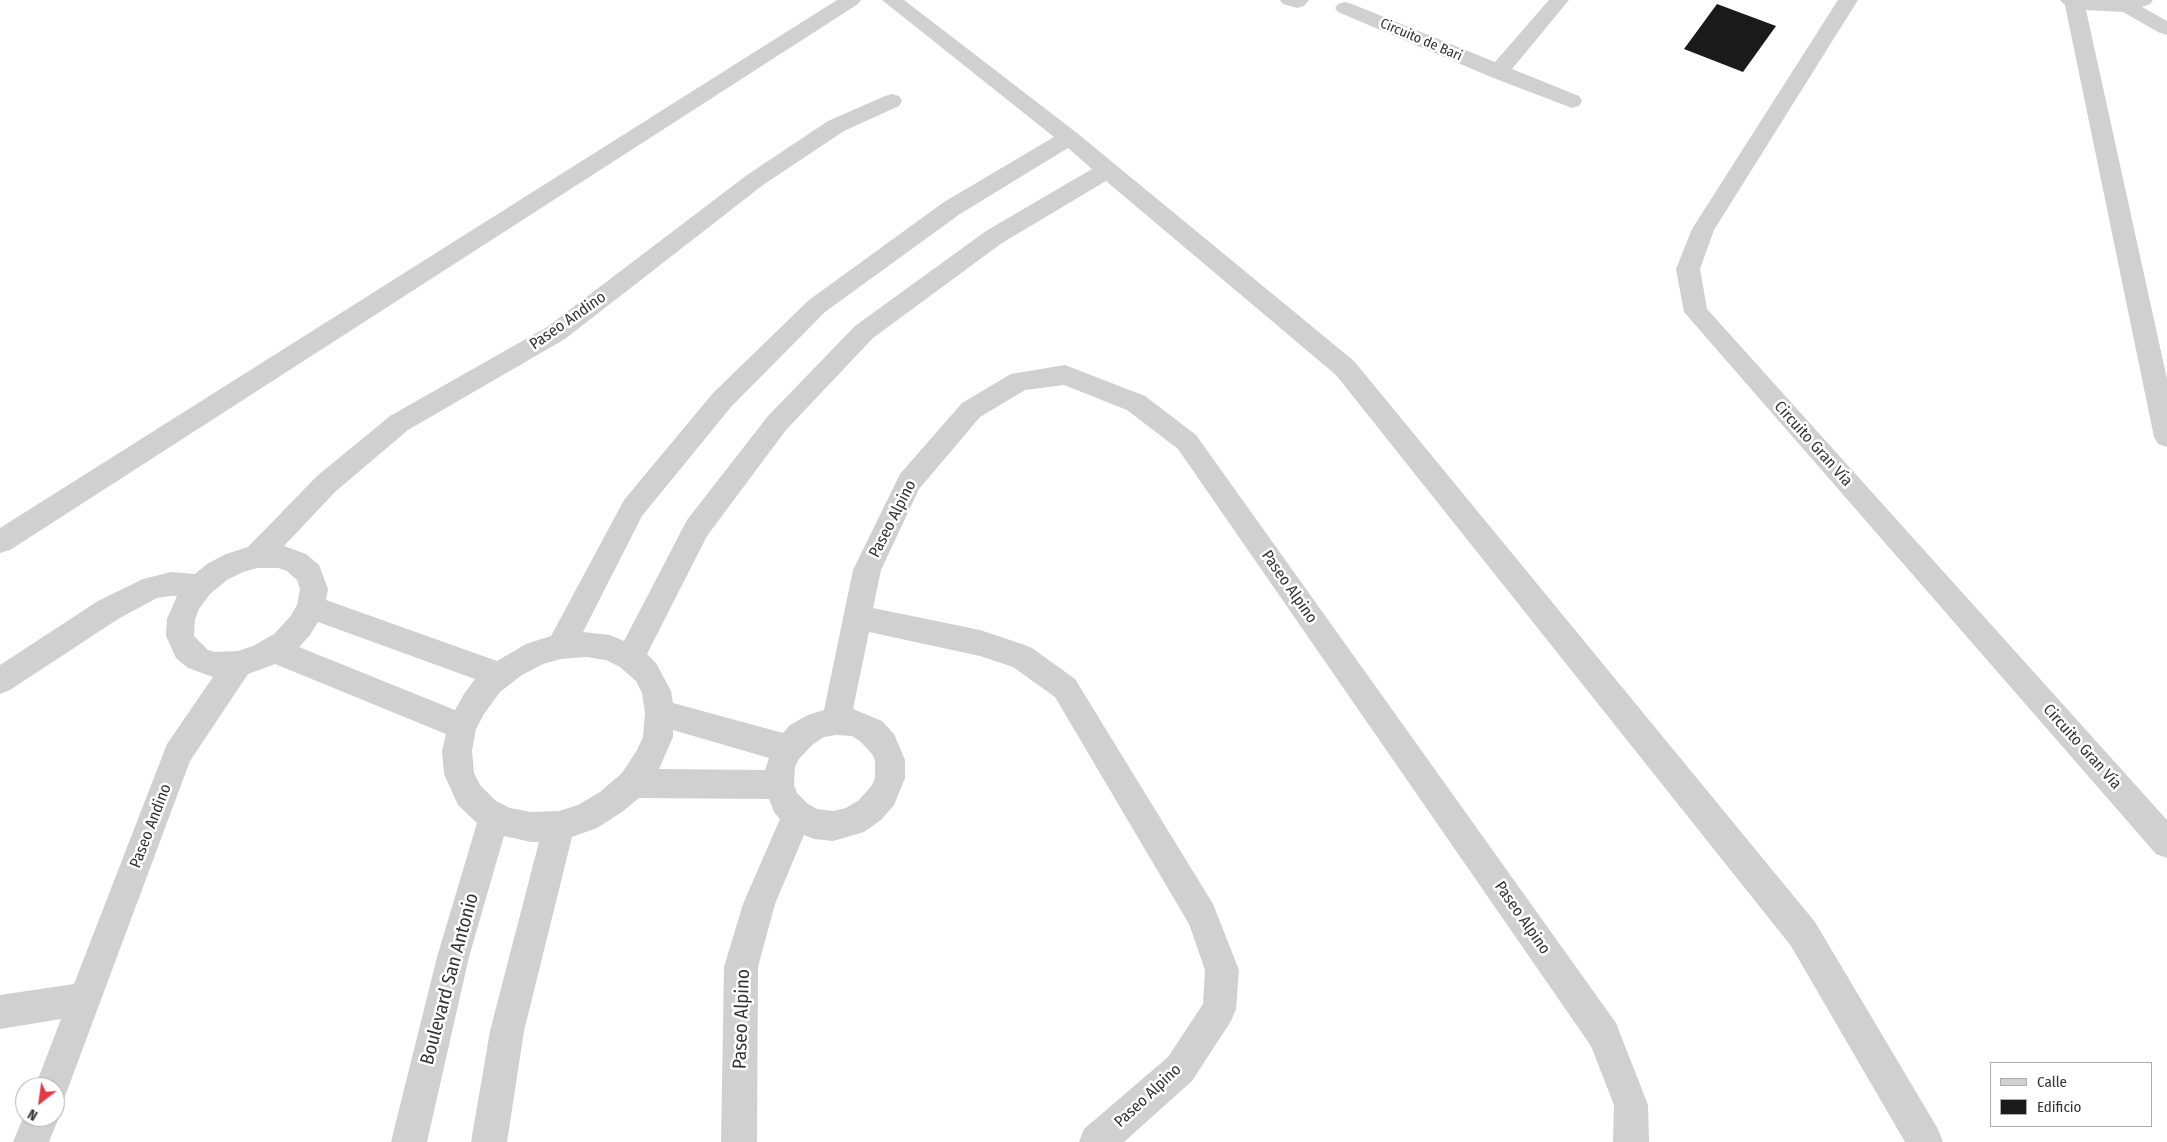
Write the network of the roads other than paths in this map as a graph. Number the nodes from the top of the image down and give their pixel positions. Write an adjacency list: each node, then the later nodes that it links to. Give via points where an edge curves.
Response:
1 (851, 0): 15 (street)
2 (892, 0): 12 (street)
3 (1559, 0): 9 (street)
4 (1848, 0): 35 (street, Circuito Gran Vía, via 1703,229 1688,269 1696,312)
5 (2072, 1): 6 (street, via 2092,6); 14 (street)
6 (2135, 3): 8 (street)
7 (1345, 8): 9 (street, Circuito de Bari)
8 (2167, 29)
9 (1498, 72): 11 (street, Circuito de Bari)
10 (892, 101): 16 (street, Paseo Andino, via 836,126 755,180 556,333 399,423 326,484)
11 (1572, 101)
12 (1069, 138): 13 (street); 20 (street, via 952,208 816,306 722,400 633,508)
13 (1107, 170): 22 (street, via 994,237 864,332 777,423 697,528); 46 (street, via 1345,368 1803,934)
14 (2167, 437)
15 (0, 542)
16 (257, 556): 17 (street, Paseo Andino, via 236,562); 18 (street, Paseo Andino, via 278,556 296,562 309,573 314,589)
17 (200, 586): 23 (street, Paseo Andino, via 181,619 180,636 186,650 215,665); 25 (street, via 171,584 153,587 108,610)
18 (311, 607): 21 (street, Paseo Andino, via 300,626); 24 (street)
19 (858, 617): 27 (street, Paseo Alpino); 44 (street, Paseo Alpino, via 980,643 1022,656 1065,688 1202,915 1222,970 1220,1009 1180,1069); 45 (street, Paseo Alpino, via 866,570 909,482 971,410 1020,381 1065,375 1136,403 1187,442 1604,1035 1631,1105)
20 (561, 646): 22 (street, via 586,644 610,648); 24 (street, via 536,653)
21 (273, 650): 23 (street, Paseo Andino); 28 (street)
22 (630, 658): 26 (street, via 646,672 656,691)
23 (238, 664): 36 (street, Paseo Andino, via 178,754)
24 (500, 675): 28 (street, via 474,704)
25 (0, 681)
26 (660, 713): 29 (street); 30 (street, via 658,737)
27 (836, 721): 29 (street, via 818,725 801,735); 32 (street, via 856,723 871,731 883,744 890,760 890,778 883,795 870,810 853,821 833,826 814,824)
28 (462, 727): 33 (street, via 457,751 460,774 469,795)
29 (788, 749): 31 (street, via 780,767)
30 (633, 783): 31 (street); 34 (street, via 586,817)
31 (779, 785): 32 (street, via 785,802)
32 (797, 816): 43 (street, Paseo Alpino, via 759,904 741,967)
33 (494, 817): 34 (street, via 531,827); 41 (street, Boulevard San Antonio, via 453,957)
34 (559, 826): 42 (street, via 507,1031)
35 (2167, 843)
36 (85, 999): 37 (street); 38 (street, Paseo Andino)
37 (0, 1012)
38 (56, 1077)
39 (37, 1127): 40 (street)
40 (31, 1142)
41 (409, 1142)
42 (489, 1142)
43 (739, 1142)
44 (1097, 1142)
45 (1631, 1142)
46 (1925, 1142)

